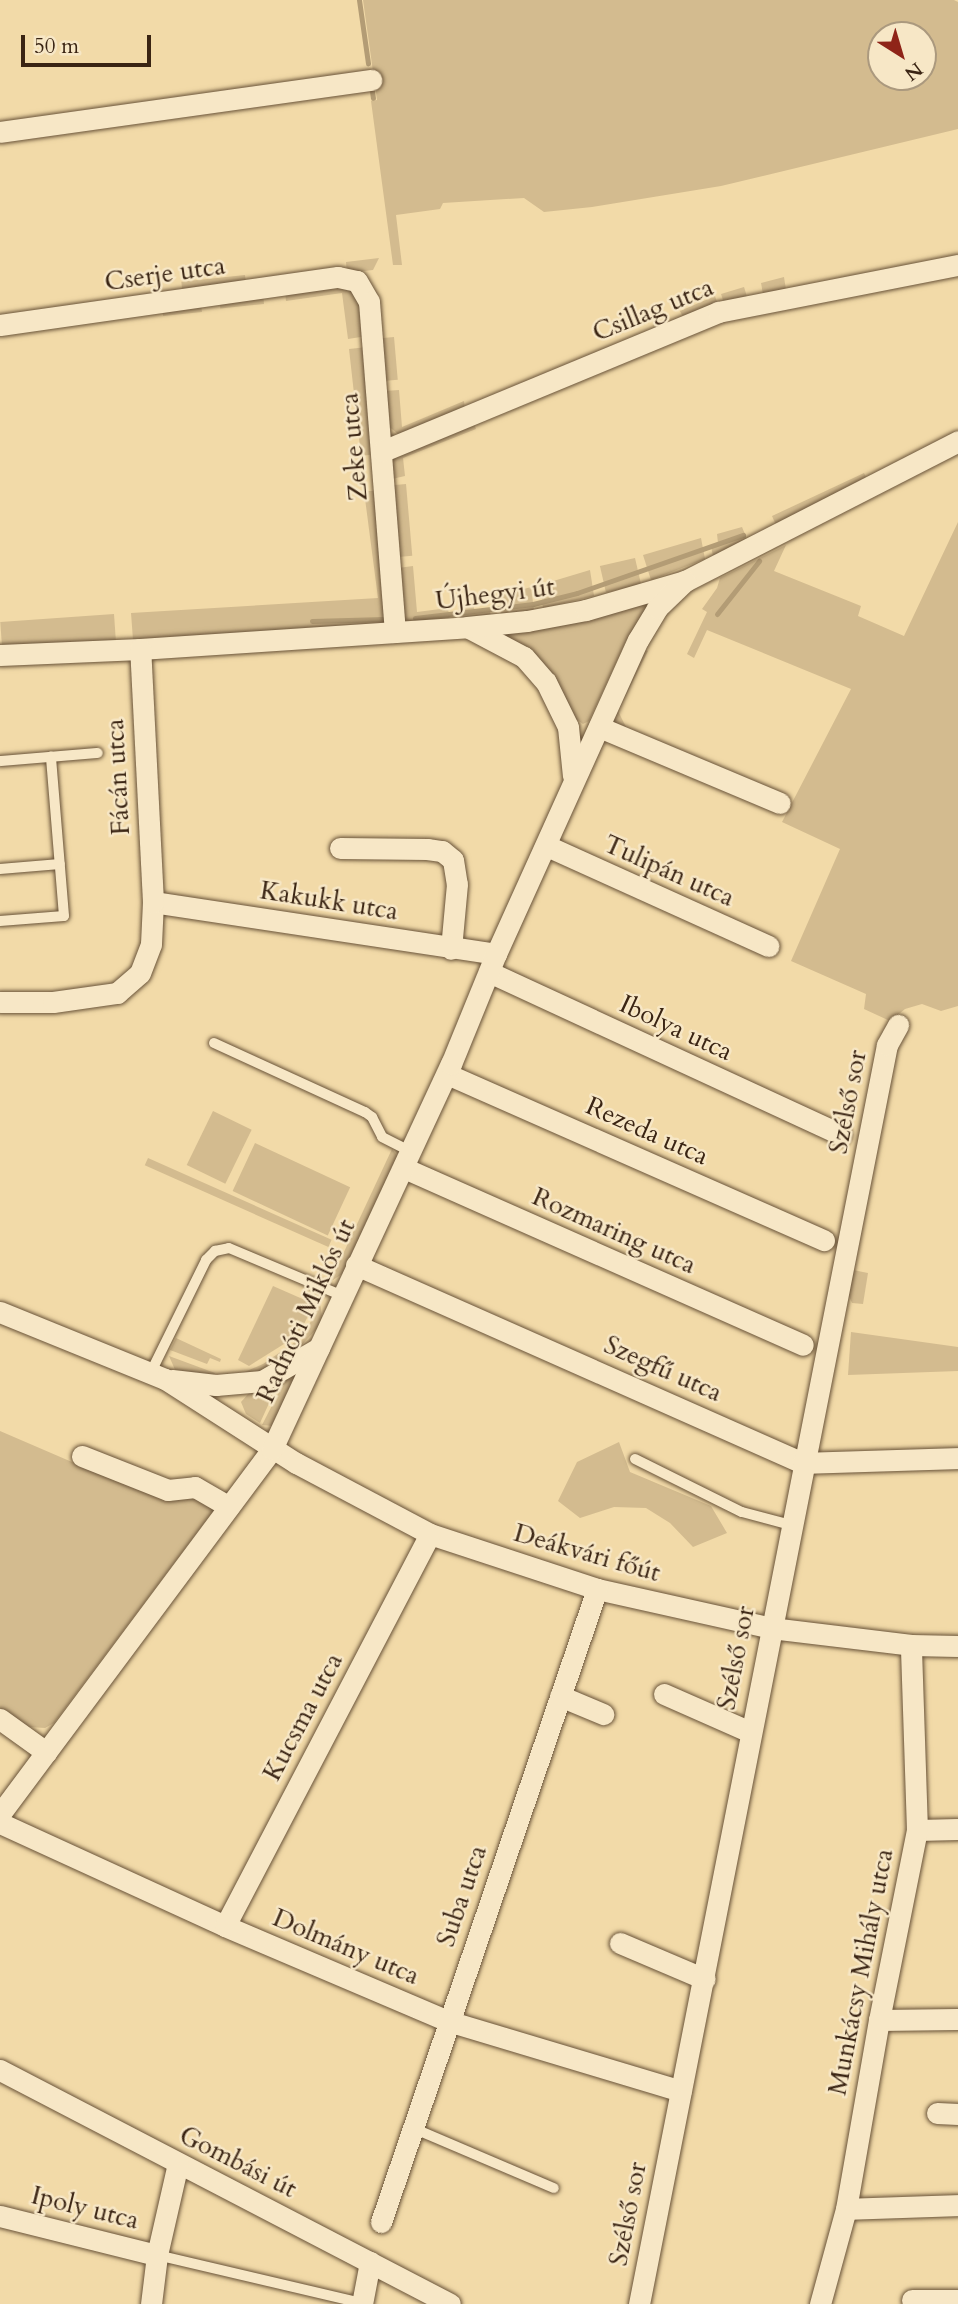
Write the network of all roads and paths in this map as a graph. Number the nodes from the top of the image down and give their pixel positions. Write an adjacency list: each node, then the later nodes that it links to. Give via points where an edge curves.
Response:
1 (370, 80): 2 (street)
2 (0, 132)
3 (958, 265): 7 (street, Csillag utca, via 718,312)
4 (338, 277): 5 (street, Cserje utca); 7 (street, Zeke utca, via 357,281 369,302)
5 (0, 325)
6 (958, 441): 8 (street, Újhegyi út)
7 (383, 451): 10 (street, Zeke utca)
8 (685, 581): 9 (street, Újhegyi út, via 586,610); 13 (street, Radnóti Miklós út, via 645,626)
9 (467, 627): 10 (street, Újhegyi út); 17 (street, Radnóti Miklós út, via 524,657 546,682 568,727)
10 (395, 632): 11 (street, Újhegyi út)
11 (140, 649): 12 (street, Újhegyi út); 23 (street, Fácán utca)
12 (0, 655)
13 (599, 727): 17 (street, Radnóti Miklós út); 18 (street)
14 (98, 753): 15 (lane)
15 (51, 757): 16 (lane); 21 (lane)
16 (0, 761)
17 (573, 780): 19 (street, Radnóti Miklós út)
18 (780, 803)
19 (547, 846): 25 (street, Tulipán utca); 27 (street, Radnóti Miklós út)
20 (340, 848): 26 (street, via 427,849 442,851 453,860 457,884)
21 (60, 864): 22 (lane); 24 (lane, via 64,916)
22 (0, 869)
23 (153, 902): 26 (street, Kakukk utca); 28 (street, Fácán utca, via 153,929 140,973 117,993 53,1002)
24 (0, 921)
25 (768, 946)
26 (451, 948): 27 (street, Kakukk utca)
27 (493, 963): 31 (street, Radnóti Miklós út); 32 (street, Ibolya utca)
28 (0, 1002)
29 (898, 1025): 47 (street, Szélső sor, via 887,1045)
30 (214, 1043): 33 (lane, via 365,1112 382,1137)
31 (447, 1074): 33 (street, Radnóti Miklós út); 34 (street, Rezeda utca)
32 (840, 1134)
33 (407, 1160): 35 (street, Radnóti Miklós út); 38 (street, Rozmaring utca)
34 (824, 1240)
35 (356, 1265): 36 (street, Radnóti Miklós út); 47 (street, Szegfű utca)
36 (343, 1296): 39 (street, Radnóti Miklós út); 40 (lane, via 229,1248 215,1251 206,1260)
37 (3, 1320): 40 (street, Deákvári főút)
38 (803, 1345)
39 (319, 1348): 41 (street, Deákvári főút, via 261,1381); 43 (street, Radnóti Miklós út)
40 (158, 1376): 41 (street, Deákvári főút); 42 (street, Deákvári főút)
41 (242, 1384): 42 (street, via 230,1399)
42 (232, 1419): 43 (street, Deákvári főút)
43 (272, 1449): 48 (street, Radnóti Miklós út); 50 (street, Deákvári főút)
44 (82, 1456): 48 (street, via 168,1490 195,1487)
45 (958, 1458): 47 (street, Szegfű utca)
46 (635, 1459): 49 (lane, via 742,1512)
47 (803, 1463): 49 (street, Szélső sor)
48 (229, 1507): 60 (street, Radnóti Miklós út)
49 (791, 1525): 52 (street, Szélső sor)
50 (430, 1534): 51 (street, Deákvári főút); 65 (street, Kucsma utca)
51 (597, 1589): 52 (street, Deákvári főút); 56 (street, Suba utca)
52 (771, 1628): 53 (street, Deákvári főút); 59 (street, Szélső sor)
53 (911, 1645): 54 (street, Deákvári főút); 64 (street, Munkácsy Mihály utca)
54 (958, 1646)
55 (664, 1695): 59 (street)
56 (560, 1696): 57 (street); 70 (street, Suba utca)
57 (603, 1714)
58 (0, 1719): 60 (street)
59 (750, 1731): 67 (street, Szélső sor)
60 (46, 1752): 61 (street, Radnóti Miklós út)
61 (0, 1814)
62 (0, 1823): 65 (street, Dolmány utca)
63 (958, 1829): 64 (street)
64 (917, 1830): 69 (street, Munkácsy Mihály utca)
65 (225, 1926): 70 (street, Dolmány utca)
66 (621, 1942): 67 (street)
67 (705, 1979): 72 (street, Szélső sor)
68 (958, 2019): 69 (street)
69 (879, 2020): 77 (street, Munkácsy Mihály utca)
70 (448, 2021): 72 (street, Dolmány utca); 73 (street, Suba utca)
71 (0, 2070): 74 (street, Gombási út)
72 (681, 2091): 85 (street, Szélső sor)
73 (412, 2128): 75 (lane); 79 (street, Suba utca)
74 (178, 2163): 80 (street); 81 (street, Gombási út)
75 (554, 2189)
76 (958, 2205): 77 (street)
77 (846, 2209): 88 (street, Munkácsy Mihály utca)
78 (0, 2216): 80 (street, Ipoly utca)
79 (381, 2222)
80 (157, 2255): 84 (lane); 86 (street)
81 (370, 2262): 84 (street); 87 (street, Gombási út)
82 (912, 2300): 83 (street)
83 (958, 2300)
84 (362, 2303)
85 (646, 2303)
86 (150, 2304)
87 (450, 2304)
88 (820, 2304)

